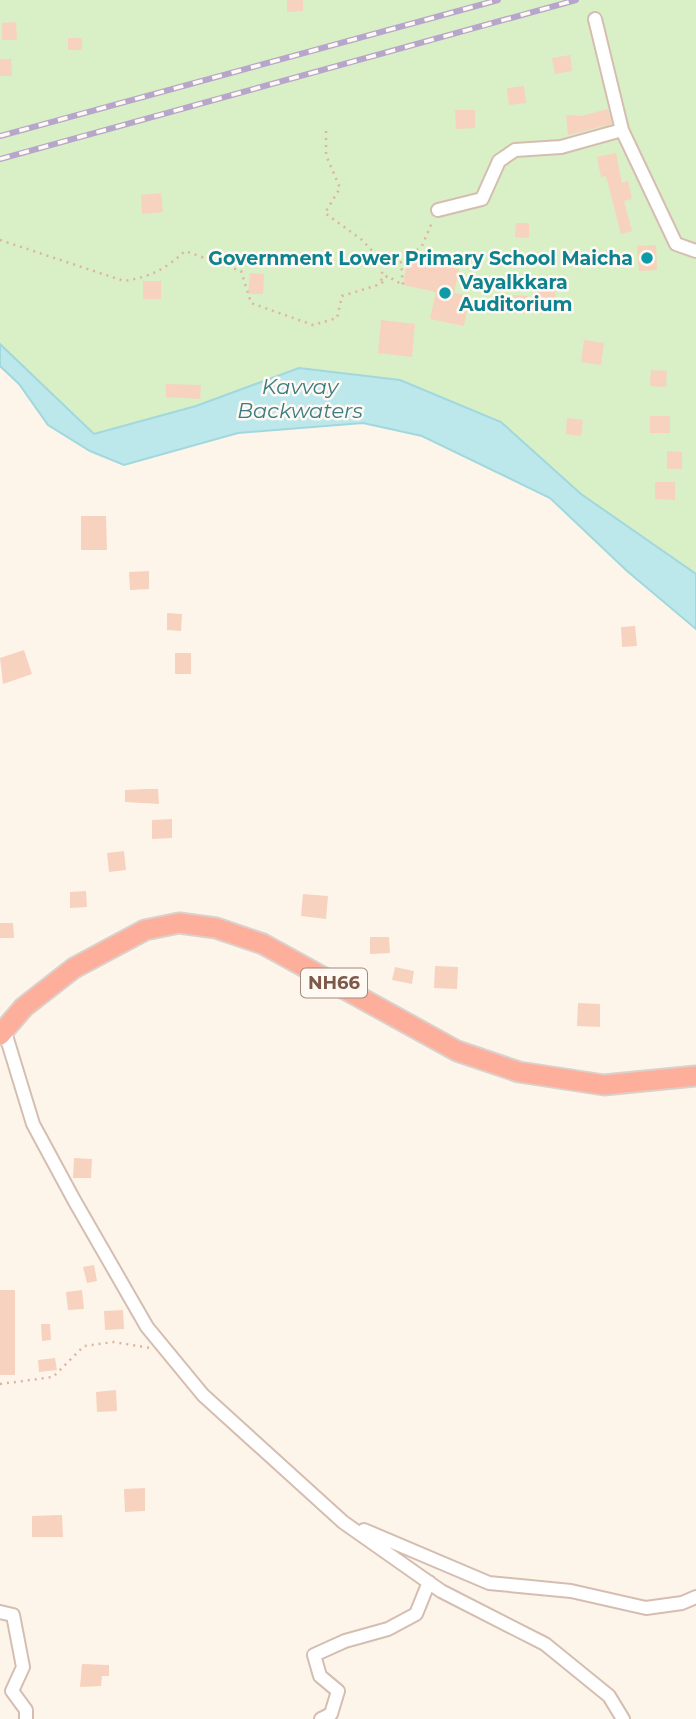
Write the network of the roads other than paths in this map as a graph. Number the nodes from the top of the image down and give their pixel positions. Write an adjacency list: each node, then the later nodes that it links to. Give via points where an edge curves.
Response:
1 (595, 19): 2 (street)
2 (622, 130): 3 (street, via 561,147 515,150 499,161 482,200); 4 (street, via 676,244)
3 (438, 210)
4 (696, 251)
5 (2, 1032): 6 (highway, NH66, via 24,1007 74,968 145,930 179,923 216,928 263,944 457,1051 519,1072 604,1086); 7 (street, via 33,1124 148,1327 203,1395)
6 (696, 1076)
7 (341, 1521): 8 (street); 9 (street, via 489,1583 572,1591 646,1608)
8 (429, 1582): 12 (street, via 416,1614 314,1656 320,1676 338,1691 331,1714); 13 (street, via 545,1644 609,1696)
9 (696, 1597)
10 (0, 1612): 11 (street, via 13,1615 23,1667 12,1691 26,1710)
11 (26, 1719)
12 (321, 1719)
13 (623, 1719)

